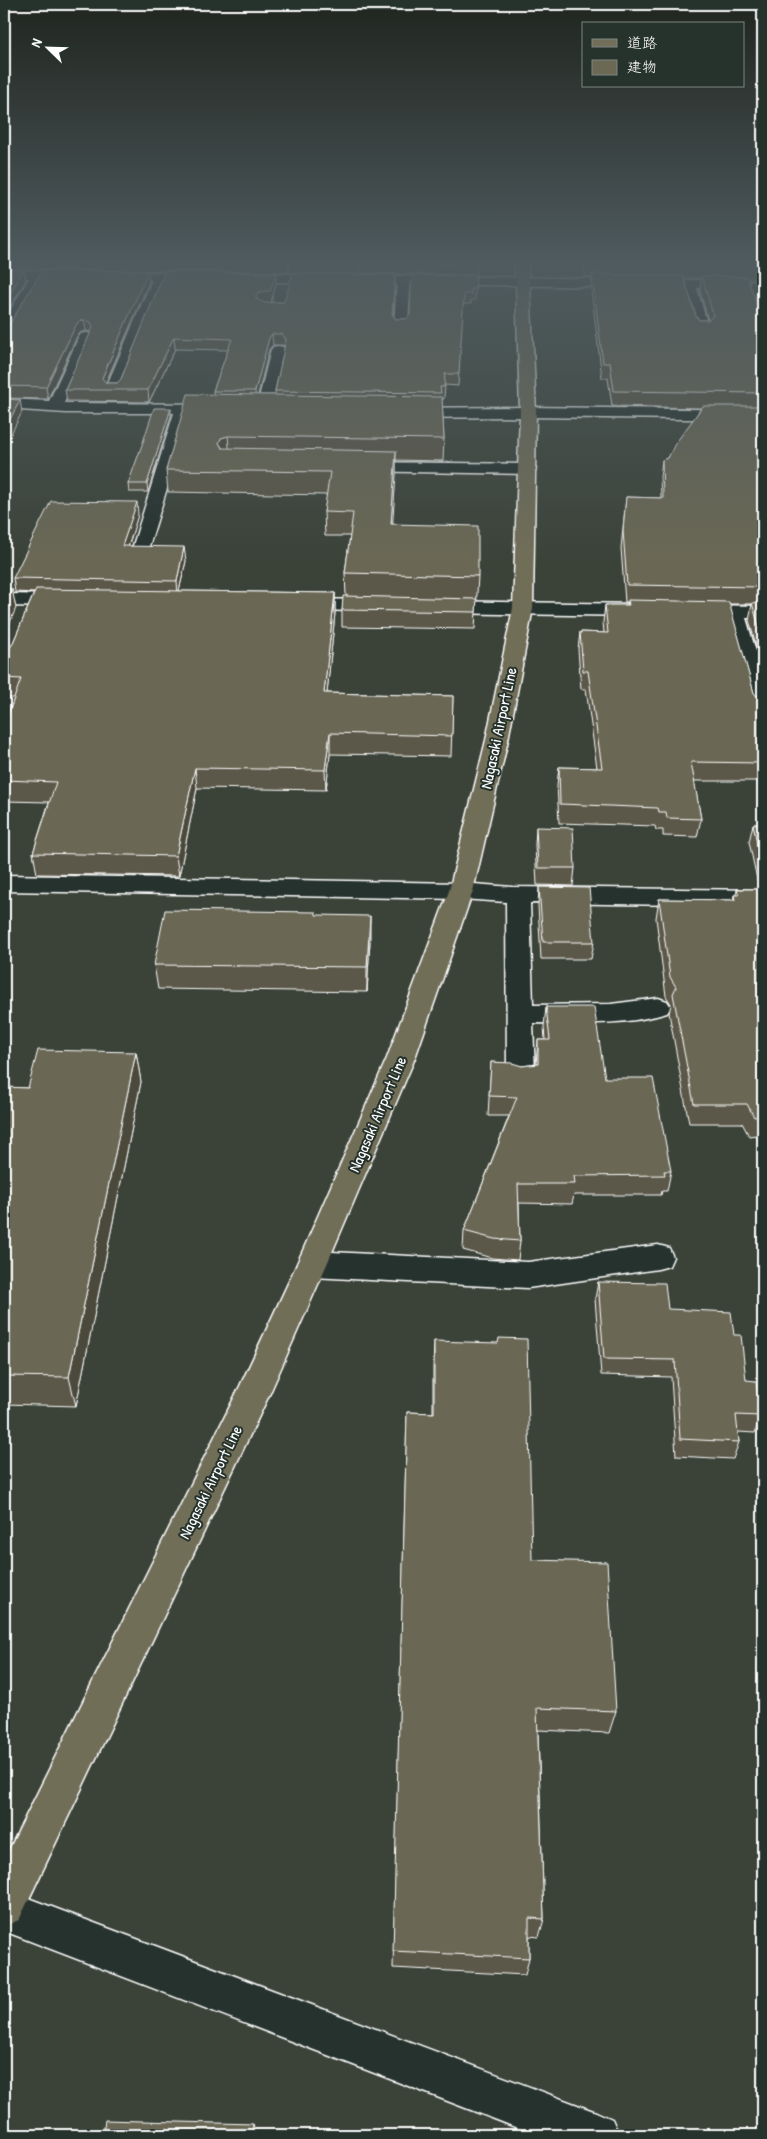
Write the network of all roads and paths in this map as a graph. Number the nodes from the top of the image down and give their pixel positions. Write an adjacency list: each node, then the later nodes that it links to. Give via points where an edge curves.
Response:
1 (75, 361): 6 (street)
2 (125, 361): 8 (street)
3 (275, 361): 14 (street)
4 (526, 361): 17 (main road, Nagasaki Airport Line)
5 (53, 368): 6 (street)
6 (72, 368): 12 (street)
7 (103, 373): 8 (street)
8 (120, 374): 9 (street); 10 (street)
9 (139, 374)
10 (113, 390)
11 (4, 404): 12 (street)
12 (55, 406): 13 (street)
13 (183, 409): 14 (street); 21 (street)
14 (264, 410): 15 (street)
15 (282, 410)
16 (390, 412): 17 (street)
17 (528, 412): 18 (street); 20 (main road, Nagasaki Airport Line)
18 (763, 415)
19 (340, 466): 20 (street)
20 (528, 469): 28 (main road, Nagasaki Airport Line)
21 (140, 552)
22 (4, 600): 23 (street)
23 (31, 601): 24 (street); 33 (street)
24 (82, 602)
25 (278, 605): 26 (street)
26 (396, 606)
27 (425, 607): 28 (street)
28 (523, 608): 29 (street); 36 (main road, Nagasaki Airport Line, via 497,740)
29 (658, 611)
30 (677, 611): 31 (street)
31 (735, 612): 32 (street); 34 (street)
32 (763, 612)
33 (24, 619)
34 (762, 702)
35 (4, 883): 36 (street)
36 (460, 891): 37 (street); 43 (main road, Nagasaki Airport Line, via 401,1058)
37 (518, 895): 38 (street); 40 (street)
38 (763, 898)
39 (658, 1008): 40 (street, via 611,1013)
40 (519, 1014): 41 (street)
41 (521, 1074)
42 (658, 1257): 43 (street, via 528,1275)
43 (312, 1264): 44 (main road, Nagasaki Airport Line, via 253,1393)
44 (4, 1905)
45 (4, 1910): 46 (street)
46 (579, 2132)

